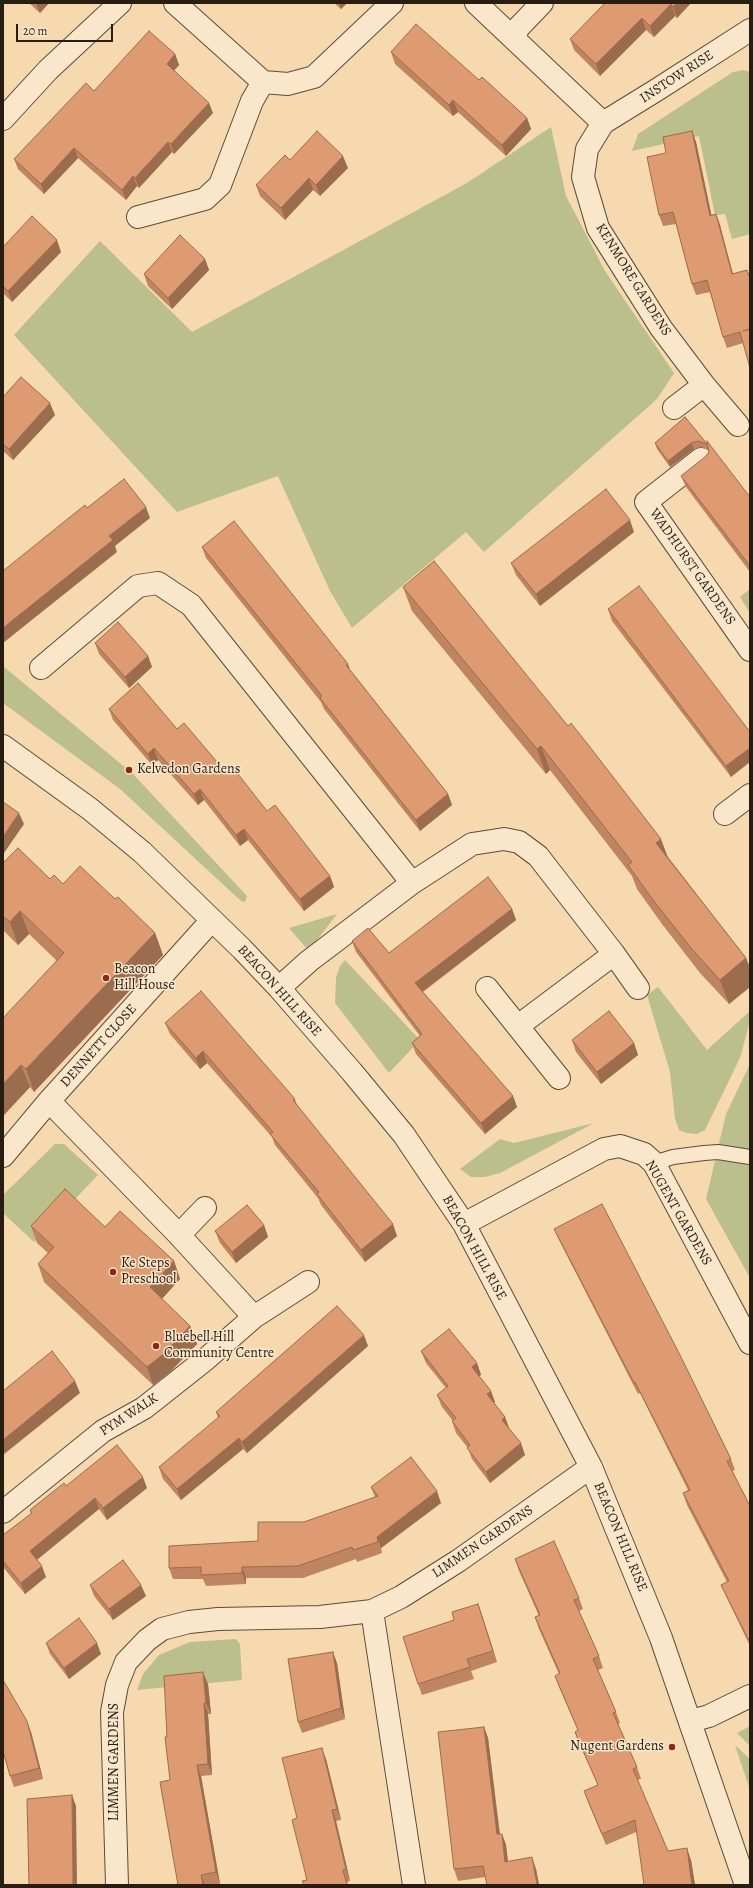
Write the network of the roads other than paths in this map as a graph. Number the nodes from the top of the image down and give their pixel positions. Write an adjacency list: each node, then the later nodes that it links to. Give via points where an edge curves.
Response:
1 (120, 3): 9 (street, via 48,70)
2 (175, 3): 8 (street)
3 (392, 3): 8 (street, via 314,77 288,84)
4 (476, 3): 7 (street)
5 (542, 3): 7 (street, via 518,28)
6 (748, 34): 10 (street, INSTOW RISE)
7 (514, 39): 10 (street)
8 (263, 82): 11 (street, via 252,101 220,185 205,199)
9 (3, 119)
10 (603, 123): 12 (street, KENMORE GARDENS, via 587,149 583,177 598,228 661,328)
11 (138, 217)
12 (704, 385): 13 (street); 14 (street, KENMORE GARDENS)
13 (674, 408)
14 (738, 425)
15 (701, 458): 16 (street, WADHURST GARDENS, via 646,502)
16 (750, 650)
17 (41, 668): 21 (street, via 138,586 158,583 191,605)
18 (3, 746): 22 (street, BEACON HILL RISE, via 90,808 136,847)
19 (750, 795): 20 (street)
20 (725, 814)
21 (412, 883): 23 (street, via 472,844 504,839 519,842 538,856); 24 (street, via 309,961)
22 (212, 920): 24 (street, BEACON HILL RISE); 29 (street, DENNETT CLOSE)
23 (614, 954): 26 (street); 27 (street)
24 (279, 988): 34 (street, BEACON HILL RISE, via 404,1135)
25 (487, 988): 27 (street)
26 (638, 988)
27 (518, 1026): 28 (street)
28 (559, 1078)
29 (49, 1101): 30 (street, DENNETT CLOSE); 35 (street)
30 (3, 1156)
31 (750, 1157): 32 (lane, via 718,1152 673,1157)
32 (654, 1163): 34 (street, NUGENT GARDENS, via 644,1154 620,1146 604,1150); 38 (street, NUGENT GARDENS)
33 (205, 1208): 35 (street)
34 (464, 1224): 39 (street, BEACON HILL RISE)
35 (179, 1235): 37 (street)
36 (308, 1282): 37 (street, PYM WALK)
37 (254, 1317): 40 (street, PYM WALK, via 144,1408 103,1431)
38 (750, 1343)
39 (591, 1467): 41 (street, LIMMEN GARDENS, via 458,1561 401,1597); 43 (street, BEACON HILL RISE, via 661,1638)
40 (3, 1512)
41 (372, 1611): 44 (street, LIMMEN GARDENS, via 320,1618 218,1619 189,1622 162,1629 135,1651 126,1662 117,1685 112,1712); 45 (street)
42 (750, 1696): 43 (street, via 709,1716)
43 (691, 1721): 46 (street, BEACON HILL RISE)
44 (118, 1885)
45 (414, 1885)
46 (746, 1885)

